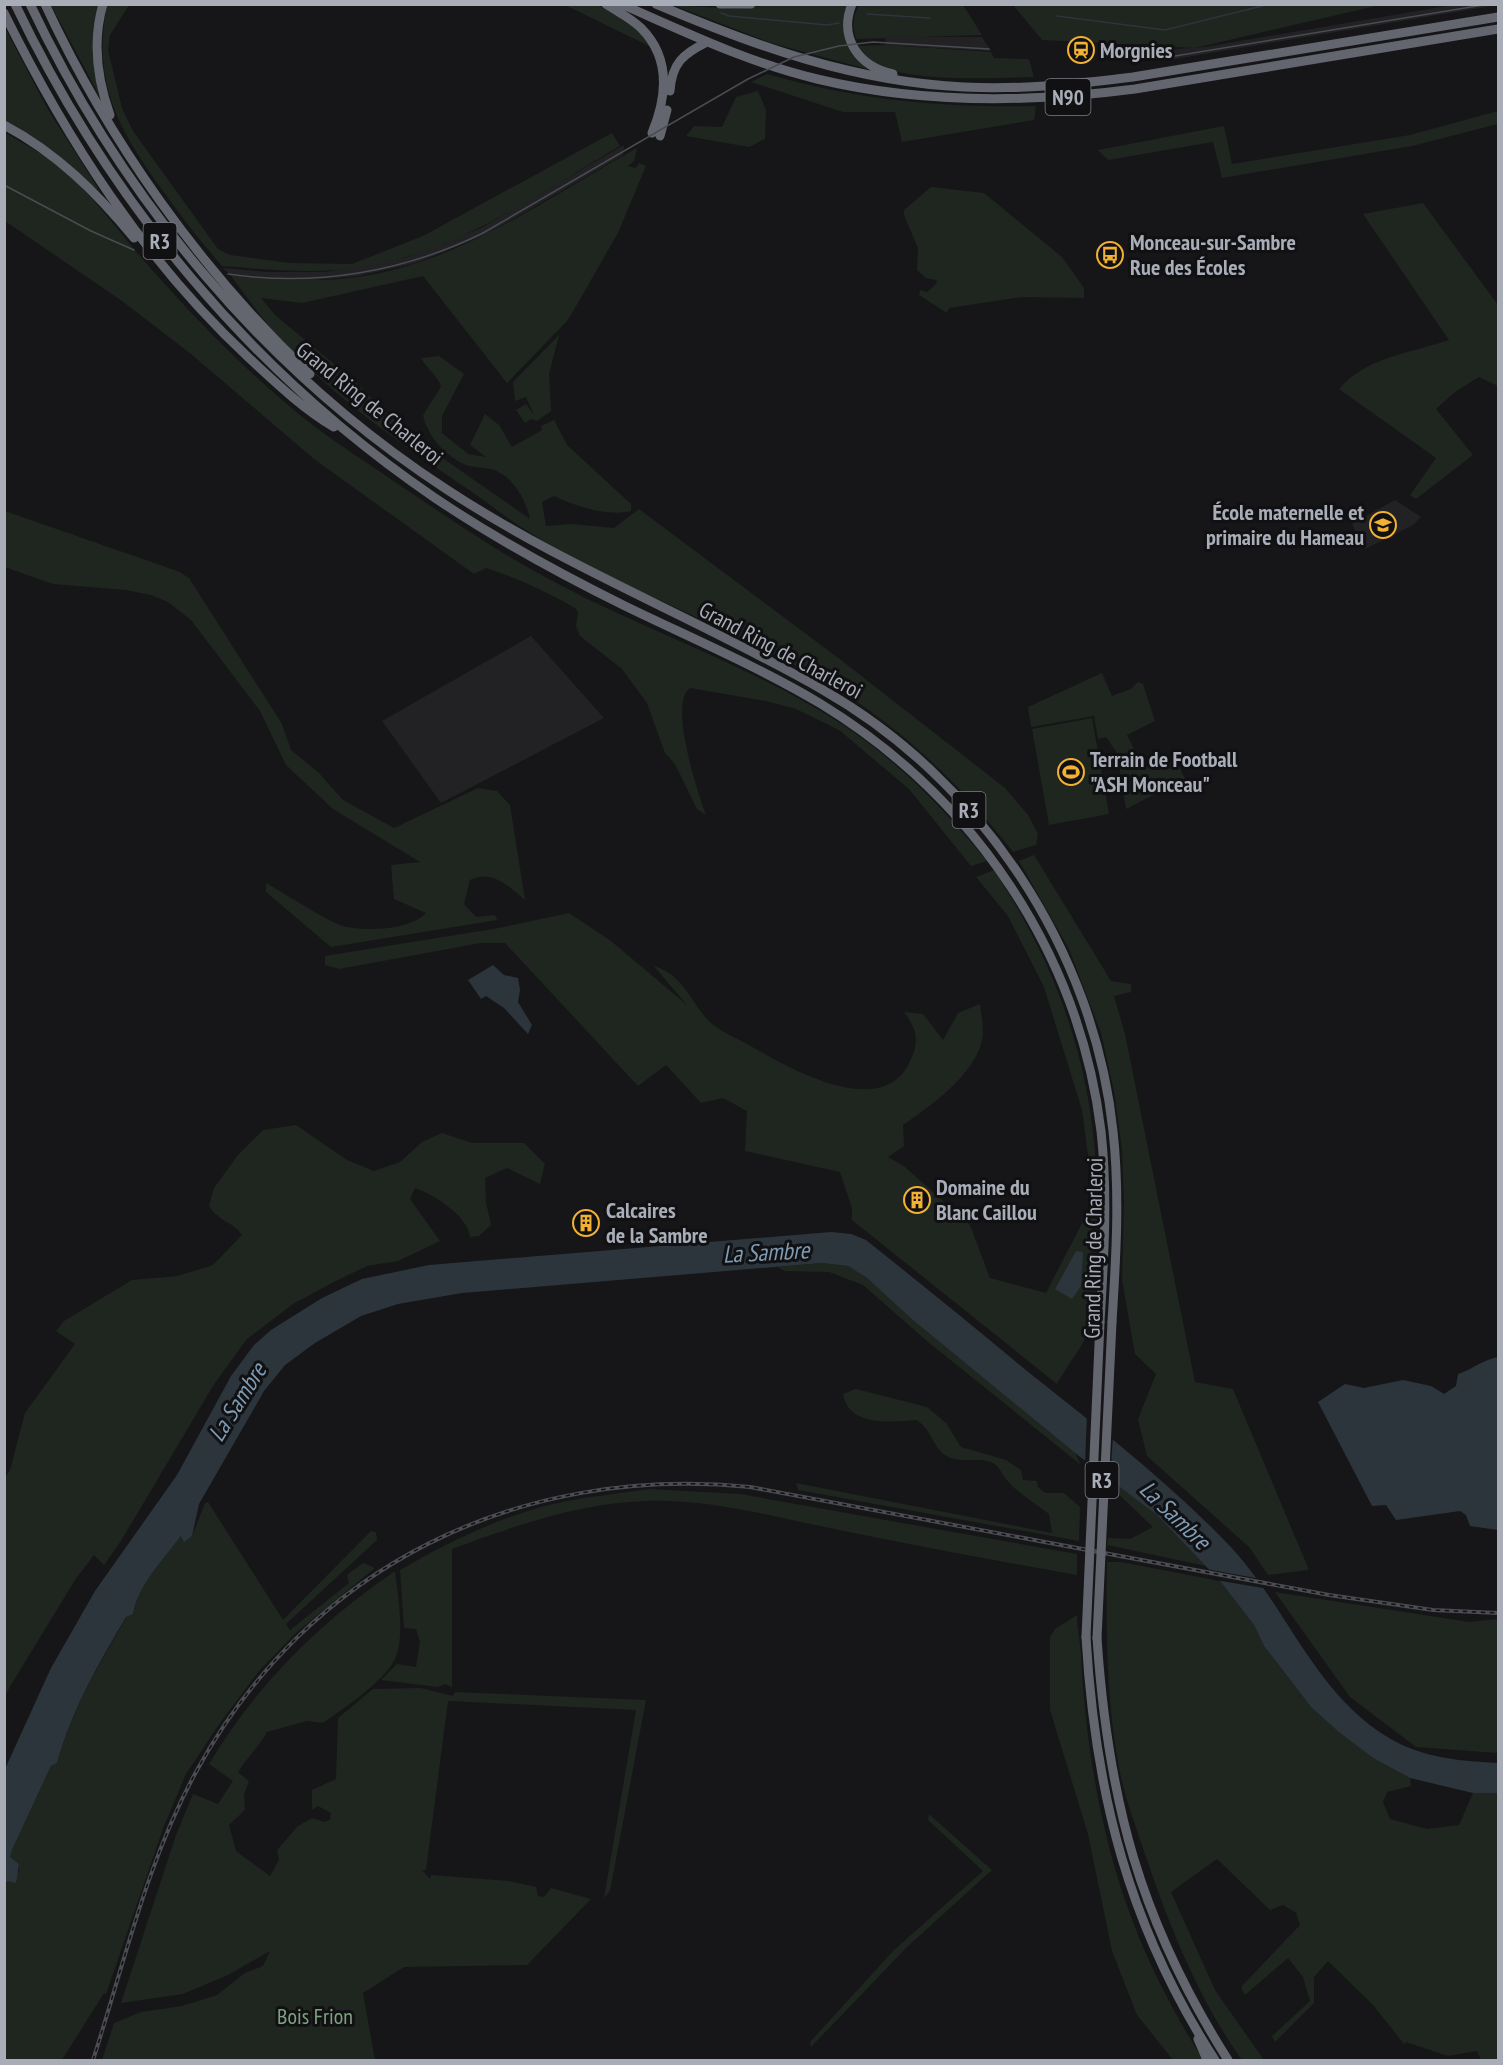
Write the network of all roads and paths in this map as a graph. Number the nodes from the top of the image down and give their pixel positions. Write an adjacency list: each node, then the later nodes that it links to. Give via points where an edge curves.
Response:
1 (15, 4): 20 (highway, Grand Ring de Charleroi / R3, via 64,99 170,254 250,344)
2 (30, 4): 19 (highway, Grand Ring de Charleroi / R3, via 74,91 148,204 225,298)
3 (45, 4): 17 (highway)
4 (103, 4): 17 (highway, via 97,33 98,76)
5 (606, 4): 14 (highway, via 640,26 658,52 665,81 656,134 678,60)
6 (621, 4): 14 (highway, N90)
7 (656, 4): 15 (highway, N90, via 768,49 829,67)
8 (720, 4): 9 (highway)
9 (752, 4)
10 (852, 4): 15 (highway, via 848,28 856,54 875,69)
11 (4, 13): 18 (highway, via 84,157)
12 (1498, 17): 15 (highway, N90, via 1077,83 964,87)
13 (1498, 29): 14 (highway, N90, via 1134,89 1015,99 963,99 866,90 804,76)
14 (707, 42)
15 (915, 83)
16 (4, 125): 18 (highway, via 34,142 75,174)
17 (116, 132): 19 (highway, via 208,262 260,324 318,382)
18 (161, 265): 20 (highway, via 207,317 276,383 325,422)
19 (326, 398): 24 (highway, Grand Ring de Charleroi / R3, bridge, via 410,465 529,540 827,692 874,723 915,756 986,829 1027,885 1051,929 1071,971 1096,1044 1113,1126 1117,1181 1097,1638 1107,1744 1128,1844 1160,1933)
20 (354, 438): 21 (highway, Grand Ring de Charleroi / R3, bridge, via 437,499 524,552 771,677 848,722 907,765 948,806 1015,890 1060,976 1077,1023 1101,1130 1105,1181 1086,1637 1095,1745 1118,1847 1150,1939)
21 (1196, 2031): 22 (highway); 23 (highway, Grand Ring de Charleroi / R3)
22 (1207, 2061)
23 (1215, 2061)
24 (1228, 2061)

